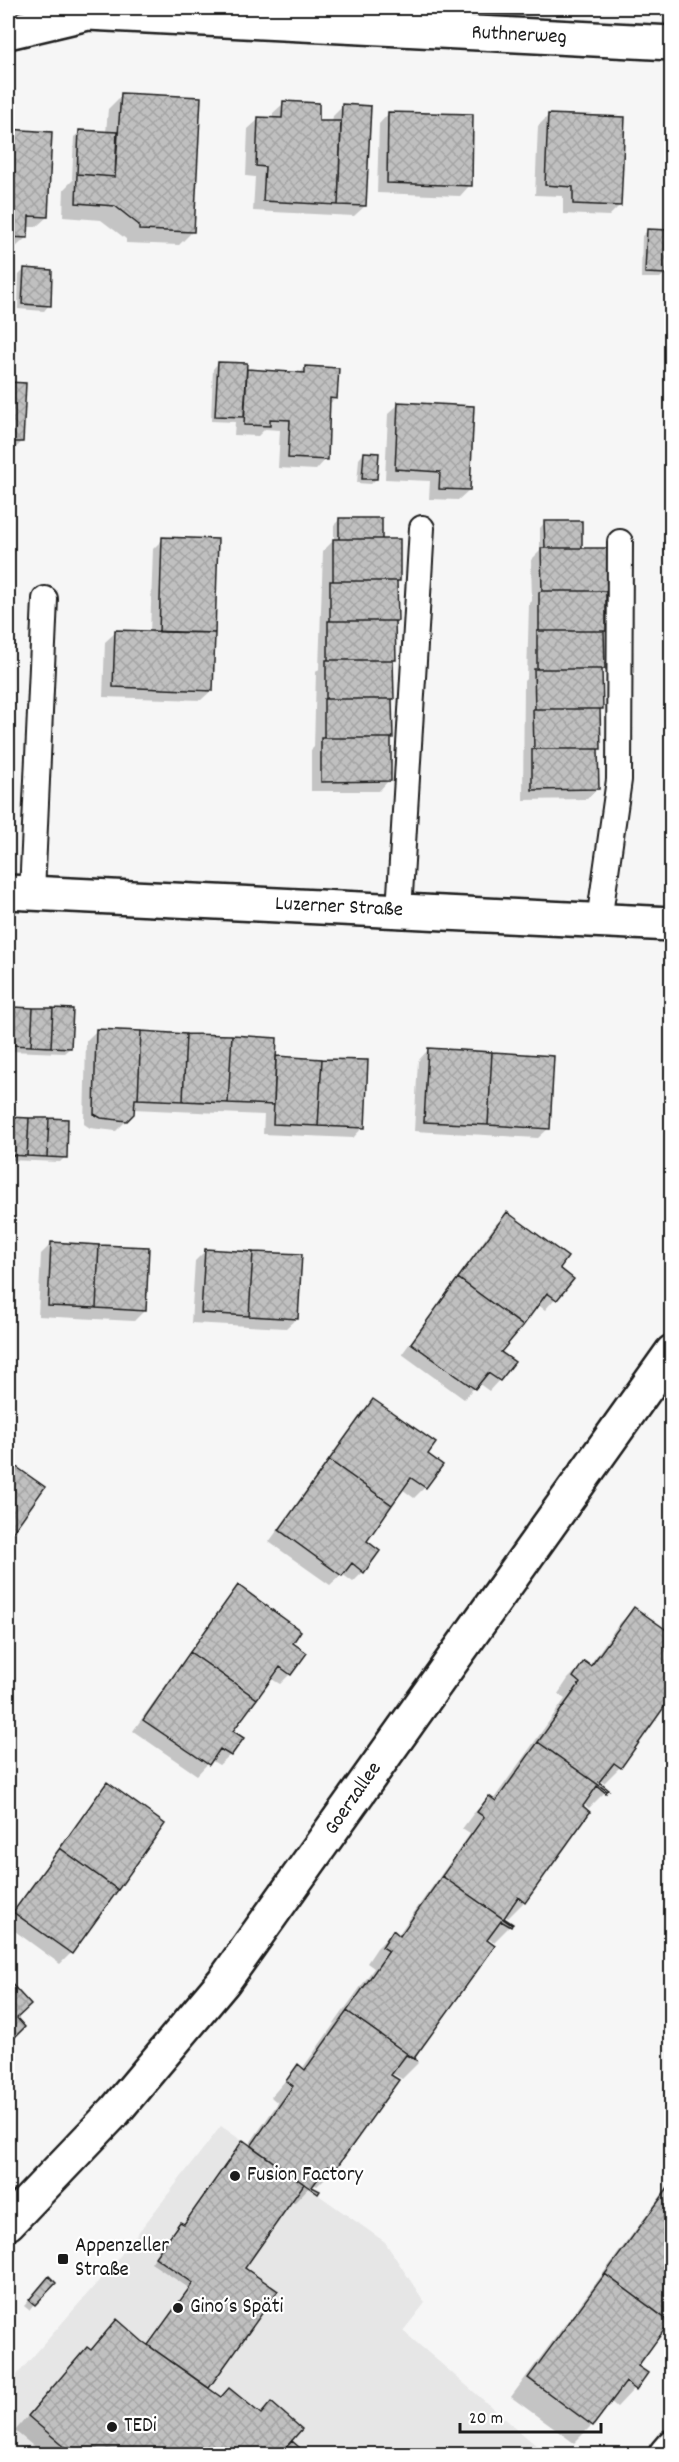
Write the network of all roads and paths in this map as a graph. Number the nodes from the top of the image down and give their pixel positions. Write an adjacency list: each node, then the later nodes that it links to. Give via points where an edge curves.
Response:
1 (223, 14): 2 (street, Ruthnerweg, via 88,13); 3 (street, Ruthnerweg)
2 (8, 32)
3 (672, 43)
4 (422, 528): 8 (lane)
5 (620, 542): 9 (lane, via 619,780)
6 (45, 599): 7 (lane)
7 (20, 893): 8 (street, Luzerner Straße)
8 (399, 911): 9 (street, Luzerner Straße)
9 (599, 921): 10 (street, Luzerner Straße)
10 (672, 924)
11 (672, 1352): 12 (street, Goerzallee, via 224,1981 115,2111)
12 (8, 2223)
13 (672, 2447): 14 (street)
14 (666, 2454)

